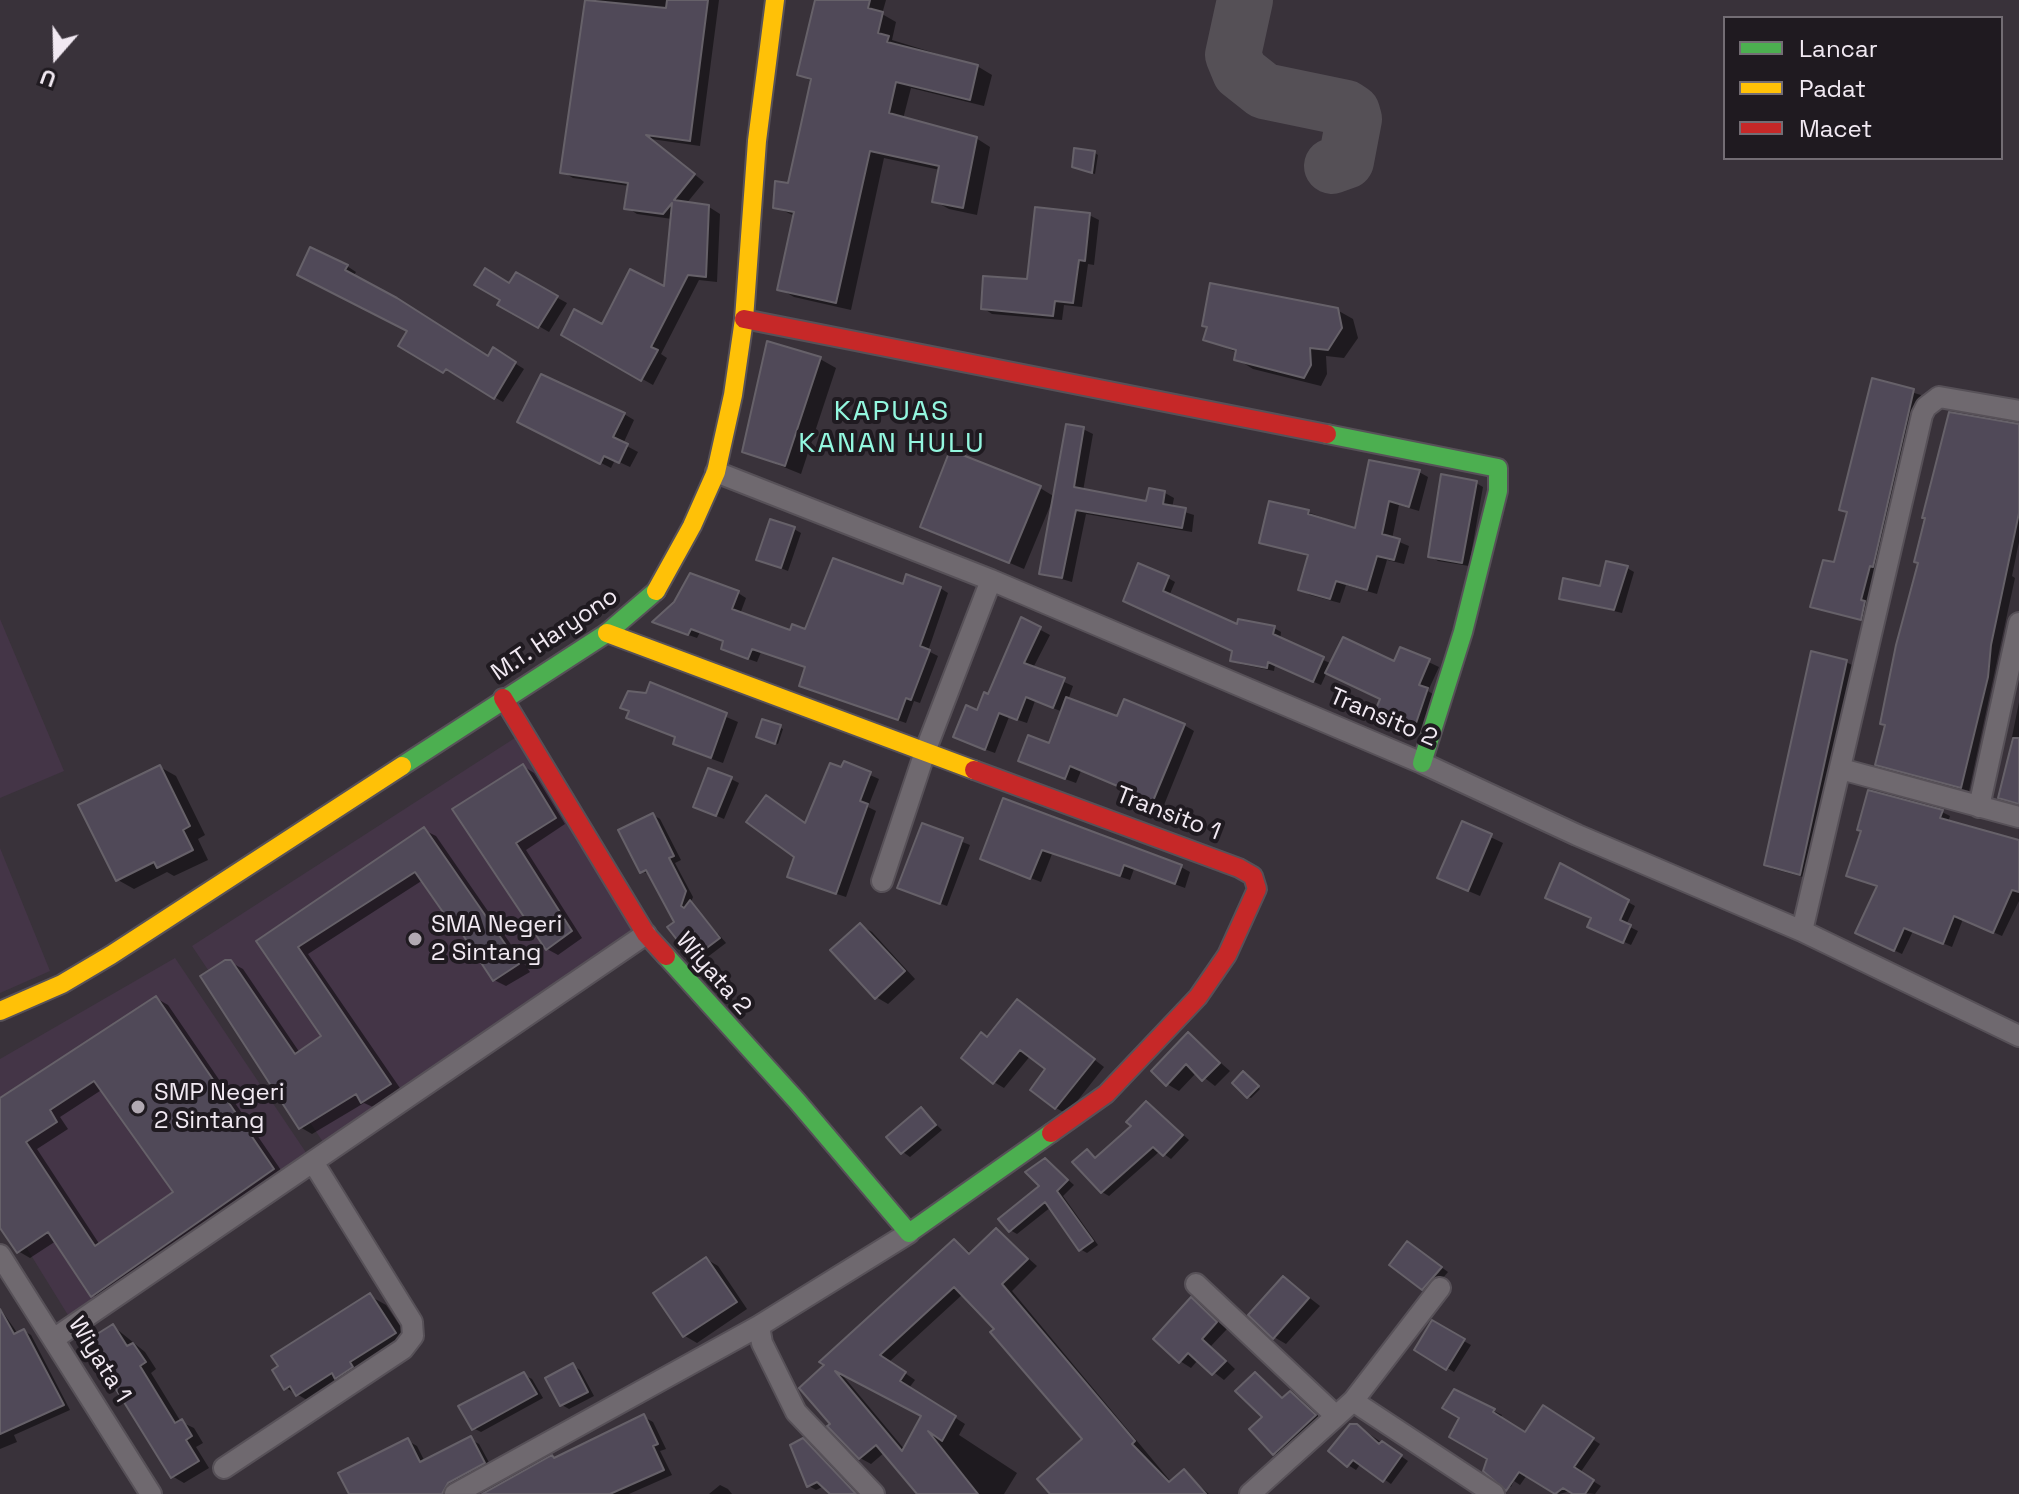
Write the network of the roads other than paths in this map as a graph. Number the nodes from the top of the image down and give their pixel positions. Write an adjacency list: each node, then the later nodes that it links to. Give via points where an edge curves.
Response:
1 (775, 0): 2 (main road, M.T. Haryono, via 757,141)
2 (744, 319): 4 (main road, M.T. Haryono); 10 (main road, via 1498,468 1498,491 1467,618)
3 (2019, 411): 11 (street, via 1939,397 1926,407)
4 (716, 472): 5 (street, Transito 2); 7 (main road, M.T. Haryono, via 656,591)
5 (991, 580): 9 (street); 10 (street, Transito 2)
6 (2019, 623): 12 (street)
7 (607, 633): 8 (main road, M.T. Haryono); 9 (main road, Transito 1)
8 (503, 698): 16 (main road, Wiyata 2); 17 (main road, M.T. Haryono, via 111,955)
9 (926, 749): 14 (street); 20 (main road, Transito 1, via 1225,862 1257,882 1222,963 1198,997 1106,1094)
10 (1422, 763): 15 (street, Transito 2)
11 (1841, 769): 12 (street); 15 (street)
12 (1979, 807): 13 (street)
13 (2019, 817)
14 (882, 881)
15 (1802, 931): 18 (street, Transito 2)
16 (646, 934): 19 (street); 20 (main road, Wiyata 2)
17 (0, 1011)
18 (2019, 1036)
19 (313, 1162): 25 (street); 28 (street, via 412,1322 413,1336 403,1349)
20 (909, 1233): 24 (street)
21 (0, 1255): 25 (street, Wiyata 1)
22 (1196, 1284): 27 (street)
23 (1440, 1288): 26 (street)
24 (759, 1326): 30 (street); 31 (street, via 796,1412)
25 (55, 1338): 29 (street, Wiyata 1)
26 (1353, 1401): 27 (street); 33 (street)
27 (1336, 1416): 32 (street)
28 (224, 1468)
29 (151, 1494)
30 (455, 1494)
31 (874, 1494)
32 (1250, 1494)
33 (1494, 1494)

